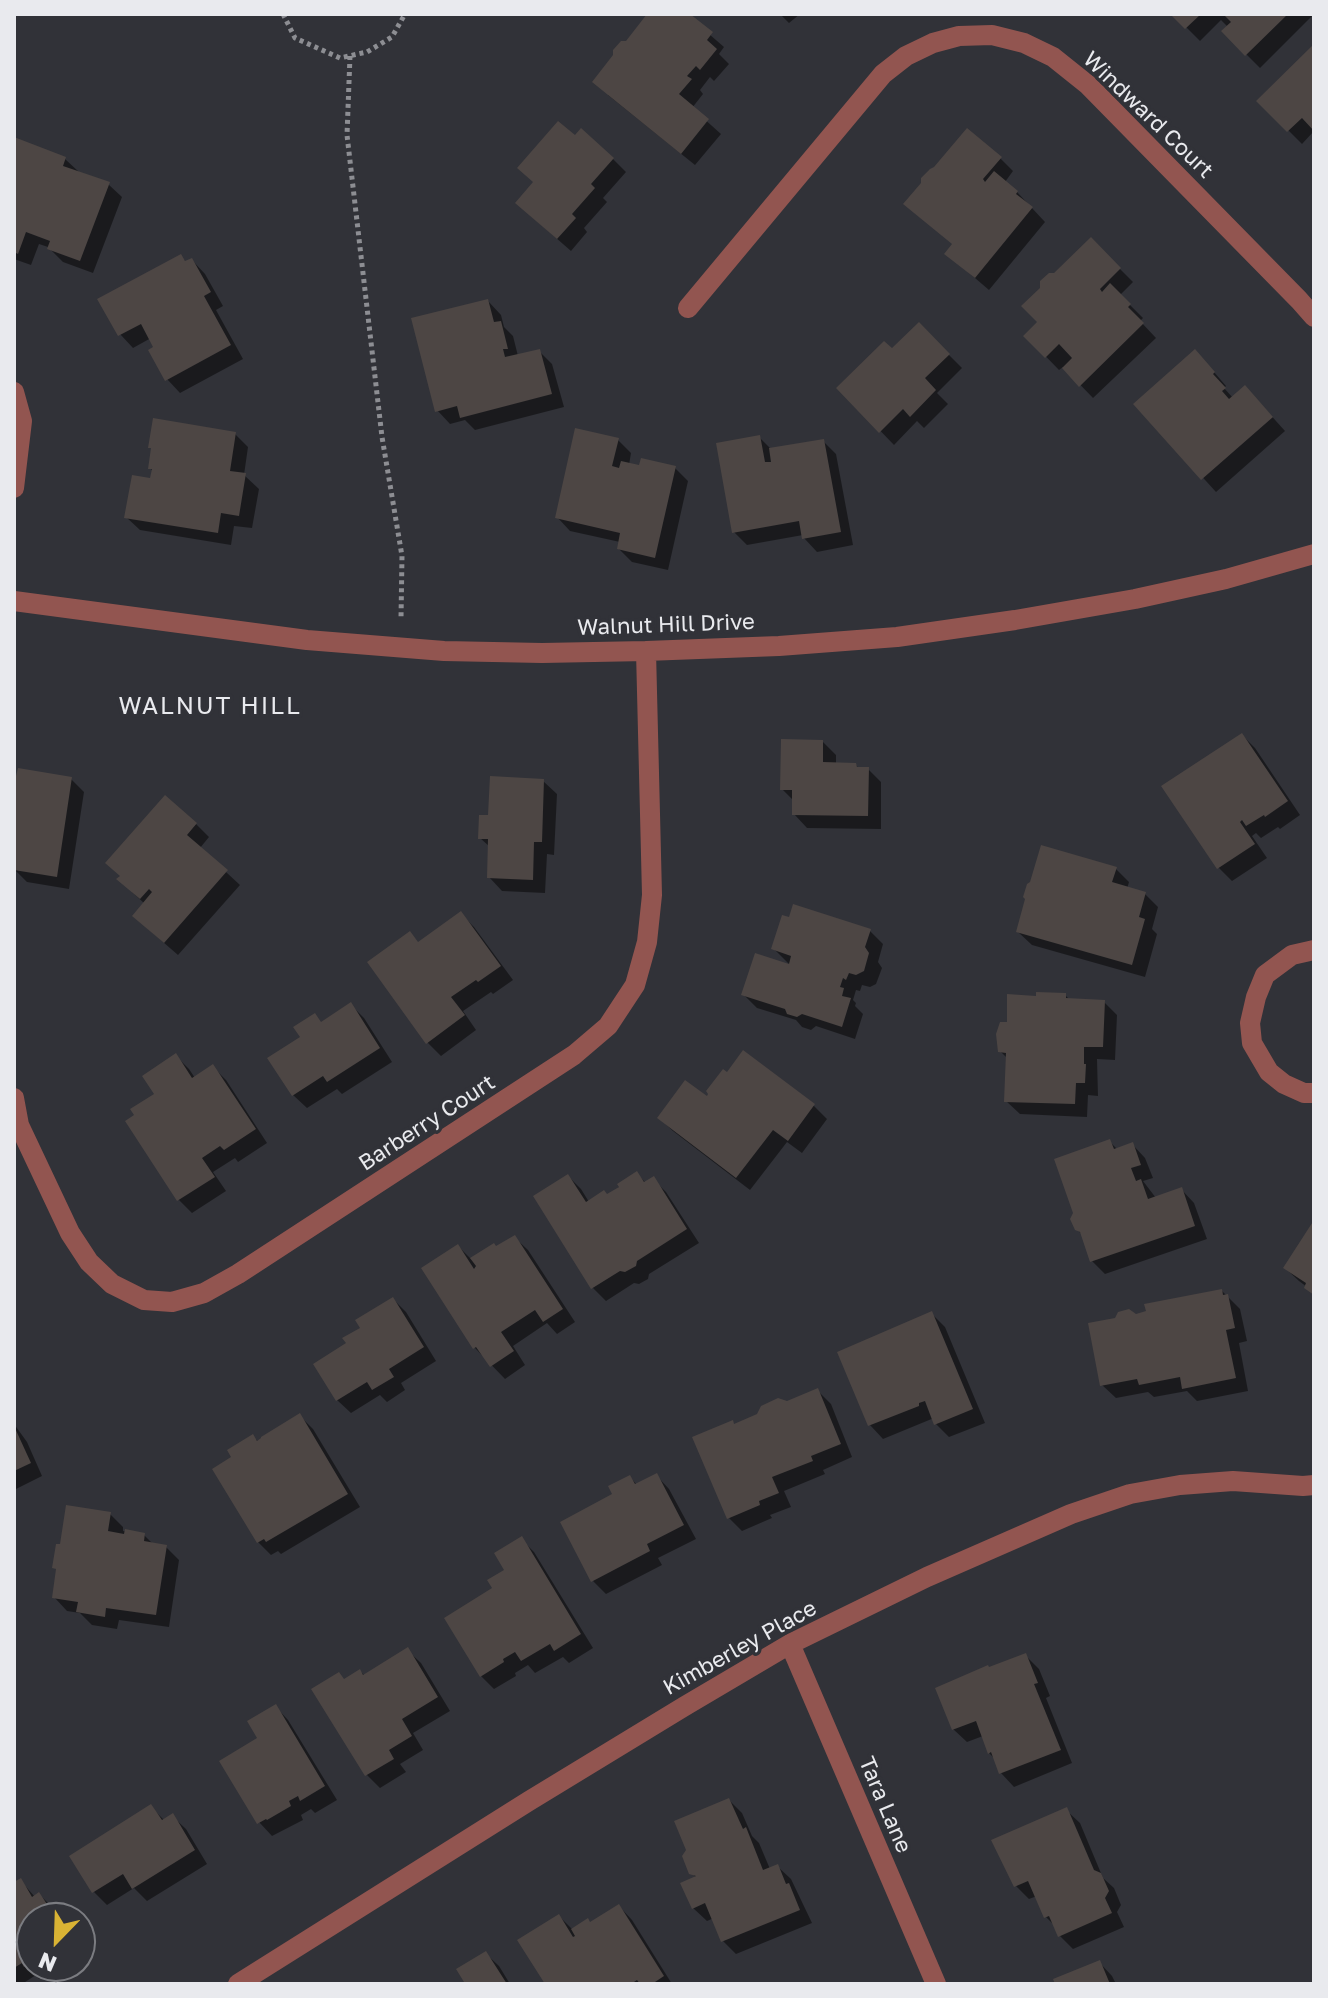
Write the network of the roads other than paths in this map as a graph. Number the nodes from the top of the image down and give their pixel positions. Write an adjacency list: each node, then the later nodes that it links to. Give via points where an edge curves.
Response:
1 (688, 308): 2 (street, Windward Court, via 883,74 933,43 992,35 1053,57 1088,85)
2 (1314, 317)
3 (14, 392): 4 (street, via 22,421)
4 (14, 488)
5 (1314, 554): 7 (street, Walnut Hill Drive, via 1226,579 1015,620 897,637)
6 (14, 601): 7 (street, Walnut Hill Drive, via 307,640 444,651)
7 (646, 651): 10 (street, Barberry Court, via 652,895 647,942 635,985 608,1026 574,1055 238,1274 204,1293 172,1302 144,1300 112,1284 89,1262 19,1125)
8 (1314, 950): 9 (street, via 1292,955 1265,975 1250,1023 1252,1043 1269,1072 1284,1084)
9 (1314, 1093)
10 (14, 1098)
11 (1314, 1485): 12 (street, Kimberley Place, via 1233,1481 1130,1494 999,1545)
12 (790, 1644): 13 (street, Kimberley Place); 14 (street, Tara Lane)
13 (238, 1984)
14 (936, 1984)

